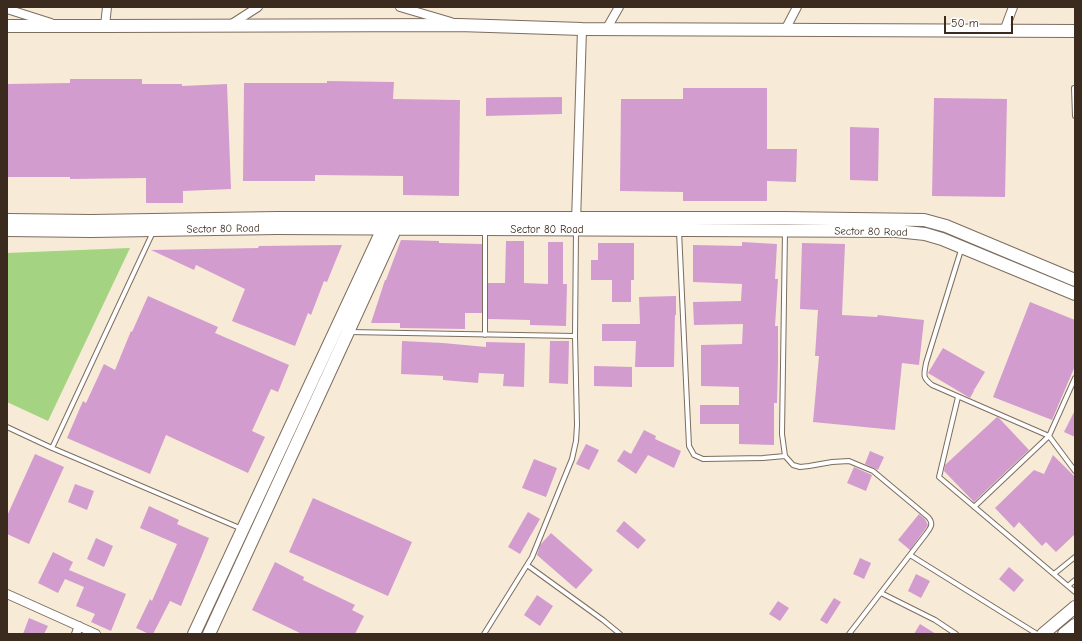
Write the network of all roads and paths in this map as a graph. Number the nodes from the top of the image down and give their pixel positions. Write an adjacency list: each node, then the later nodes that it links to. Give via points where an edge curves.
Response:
1 (107, 7): 11 (street)
2 (258, 7): 12 (street)
3 (400, 7): 8 (street)
4 (619, 7): 13 (street)
5 (797, 7): 15 (street)
6 (1013, 7): 16 (street)
7 (7, 10): 10 (street)
8 (459, 25): 12 (street); 14 (street)
9 (7, 26): 10 (street)
10 (59, 26): 11 (street)
11 (105, 26): 12 (street)
12 (229, 26)
13 (607, 28): 14 (street); 15 (street)
14 (582, 29): 23 (street)
15 (785, 30): 16 (street)
16 (1004, 31): 17 (street)
17 (1075, 31)
18 (1074, 88): 19 (lane)
19 (1075, 116)
20 (784, 218): 23 (street, Sector 80 Road); 28 (lane); 30 (street, Sector 80 Road, via 924,220 946,226)
21 (7, 220): 24 (street, Sector 80 Road)
22 (392, 224): 23 (street, Sector 80 Road); 24 (street, Sector 80 Road, via 277,228); 25 (street, Sector 80 Road); 32 (street); 43 (street)
23 (576, 224): 25 (street, Sector 80 Road); 27 (street, Sector 80 Road); 34 (lane)
24 (156, 225): 26 (street, Sector 80 Road, via 91,231); 39 (lane)
25 (485, 229): 33 (lane)
26 (7, 230)
27 (679, 231): 28 (street, Sector 80 Road); 40 (lane, via 689,446 694,455 703,458)
28 (785, 231): 29 (street, Sector 80 Road, via 896,231 924,234); 40 (lane, via 782,434)
29 (962, 247): 31 (street, Sector 80 Road); 36 (lane, via 924,375 932,385)
30 (1075, 280)
31 (1075, 294)
32 (348, 332): 33 (lane); 58 (street)
33 (485, 334): 34 (lane)
34 (575, 336): 46 (lane, via 576,441 572,459)
35 (1075, 378): 38 (lane)
36 (958, 397): 38 (lane); 42 (lane, via 940,477)
37 (7, 427): 39 (lane)
38 (1049, 436): 41 (lane); 42 (lane)
39 (52, 448): 43 (lane)
40 (785, 456): 44 (lane, via 800,467 849,461 874,471 931,521 931,527)
41 (1075, 471)
42 (974, 507): 47 (lane)
43 (243, 529): 57 (street)
44 (910, 555): 51 (lane); 63 (lane)
45 (1075, 557): 47 (lane)
46 (527, 564): 59 (lane); 60 (lane)
47 (1054, 574): 49 (lane)
48 (1075, 580): 49 (lane)
49 (1068, 586): 50 (lane)
50 (1075, 592)
51 (881, 593): 61 (lane); 62 (lane, via 935,620)
52 (7, 594): 55 (street)
53 (1075, 607): 64 (street)
54 (1075, 625): 65 (street)
55 (78, 630): 56 (street)
56 (96, 634)
57 (194, 634)
58 (210, 634)
59 (484, 634)
60 (620, 634)
61 (849, 634)
62 (956, 634)
63 (1037, 634)
64 (1043, 634)
65 (1064, 634)

